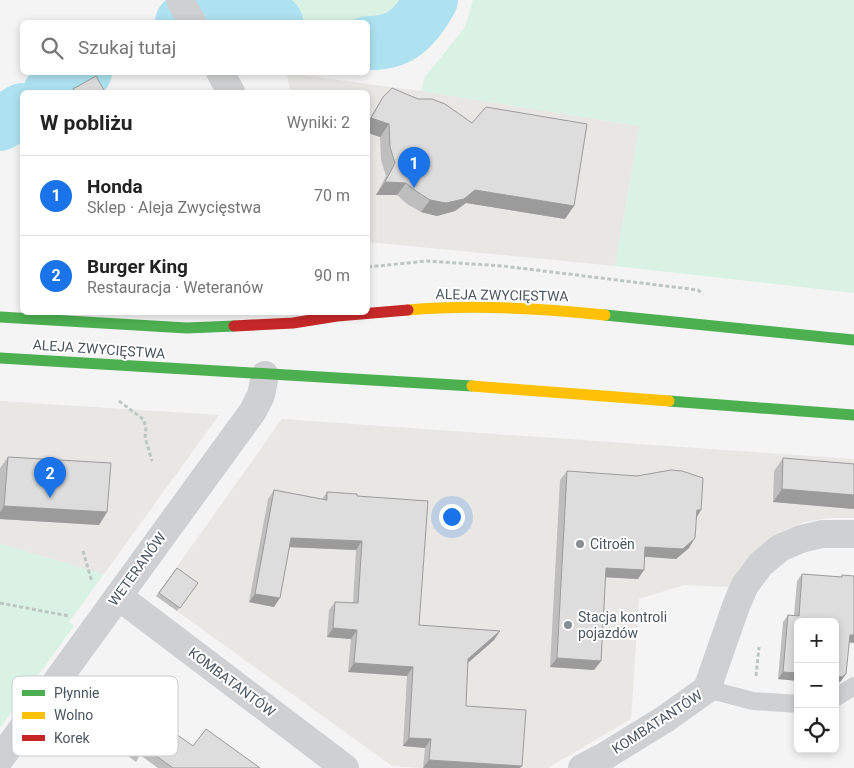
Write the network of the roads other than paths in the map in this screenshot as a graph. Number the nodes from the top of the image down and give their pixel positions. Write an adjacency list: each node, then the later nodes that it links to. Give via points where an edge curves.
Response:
1 (180, 0): 2 (street)
2 (191, 20)
3 (222, 75): 4 (street)
4 (230, 90)
5 (370, 312): 8 (main road, ALEJA ZWYCIĘSTWA, via 449,306 540,308)
6 (331, 315): 7 (main road, ALEJA ZWYCIĘSTWA, via 294,323 186,328)
7 (0, 316)
8 (854, 340)
9 (0, 358): 10 (main road, ALEJA ZWYCIĘSTWA)
10 (265, 376): 11 (main road, ALEJA ZWYCIĘSTWA, via 522,389); 13 (street, WETERANÓW, via 253,411)
11 (854, 415)
12 (854, 534): 16 (street, KOMBATANTÓW, via 822,534 801,539 780,548 760,564 745,585 736,606)
13 (118, 596): 14 (street, WETERANÓW); 21 (street, KOMBATANTÓW)
14 (60, 676)
15 (854, 686): 17 (lane)
16 (708, 689): 18 (lane, via 753,701); 22 (street, KOMBATANTÓW, via 665,719)
17 (839, 695)
18 (794, 704)
19 (12, 742): 20 (street, WETERANÓW)
20 (0, 759)
21 (345, 768)
22 (582, 768)

